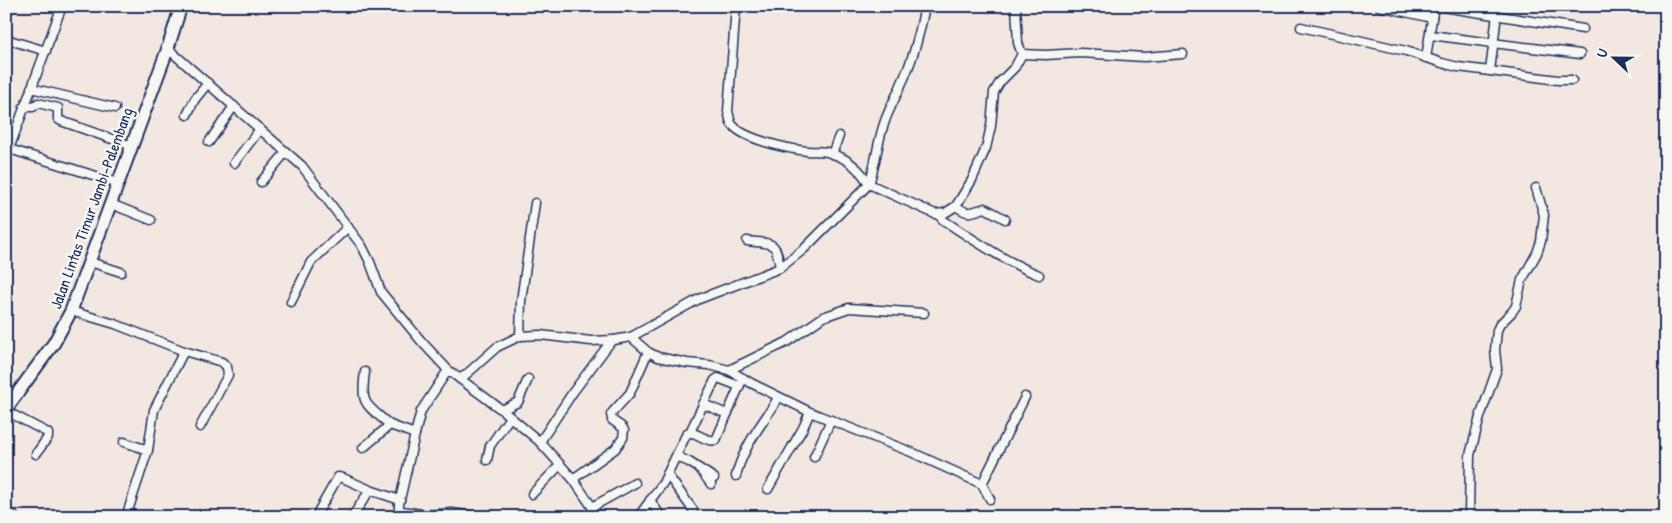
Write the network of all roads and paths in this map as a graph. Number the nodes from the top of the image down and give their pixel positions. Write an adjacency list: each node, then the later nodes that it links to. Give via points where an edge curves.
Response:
1 (62, 6): 17 (street)
2 (179, 6): 16 (highway, Jalan Lintas Timur Jambi-Palembang)
3 (736, 6): 36 (street, via 728,111 732,124 746,135 779,146)
4 (923, 6): 40 (street, via 914,54 878,140)
5 (1016, 6): 18 (street, via 1018,43)
6 (1379, 6): 10 (street)
7 (1435, 6): 9 (street); 10 (street)
8 (1498, 6): 9 (street)
9 (1497, 16): 12 (street); 15 (street)
10 (1432, 18): 13 (street)
11 (1301, 27): 21 (street)
12 (1583, 28)
13 (1430, 35): 15 (street); 21 (street)
14 (6, 39): 17 (street)
15 (1493, 42): 20 (street); 22 (street)
16 (166, 47): 24 (street); 33 (highway, Jalan Lintas Timur Jambi-Palembang); 43 (highway, Jalan Lintas Timur Jambi-Palembang)
17 (46, 51): 25 (street)
18 (1022, 54): 19 (street, via 1144,57); 44 (street, via 994,92 986,148)
19 (1183, 54)
20 (1580, 54)
21 (1426, 58): 22 (street, via 1458,67)
22 (1490, 70): 23 (street)
23 (1572, 80)
24 (208, 83): 26 (street); 29 (street)
25 (31, 88): 27 (street); 28 (street)
26 (234, 106): 30 (street); 32 (street)
27 (24, 107): 33 (street, via 38,103 55,106 61,121); 34 (street)
28 (116, 108)
29 (187, 115)
30 (260, 129): 35 (street); 37 (street)
31 (839, 136): 36 (street)
32 (209, 142)
33 (129, 145): 38 (highway, Jalan Lintas Timur Jambi-Palembang)
34 (8, 148): 38 (street)
35 (286, 152): 39 (street); 48 (street, via 302,166)
36 (832, 154): 40 (street, via 852,164)
37 (234, 163)
38 (115, 182): 71 (highway, Jalan Lintas Timur Jambi-Palembang, via 60,326)
39 (261, 182)
40 (869, 184): 45 (street); 51 (street, via 804,249)
41 (1536, 188): 115 (street, via 1544,214 1541,241 1522,280 1516,306 1497,330 1496,369 1470,455)
42 (535, 203): 57 (street, via 521,301)
43 (112, 204): 47 (street); 50 (highway, Jalan Lintas Timur Jambi-Palembang)
44 (956, 206): 45 (street); 46 (street, via 972,213 985,208)
45 (938, 214): 53 (street, via 986,248)
46 (1005, 219)
47 (151, 220)
48 (348, 227): 54 (street, via 311,262); 62 (street, via 370,262 381,292)
49 (747, 241): 51 (street, via 775,247)
50 (90, 262): 52 (street); 55 (highway, Jalan Lintas Timur Jambi-Palembang)
51 (780, 268): 58 (street, via 698,299)
52 (121, 272)
53 (1039, 275)
54 (291, 302)
55 (71, 311): 60 (street); 73 (highway, Jalan Lintas Timur Jambi-Palembang, via 54,343)
56 (924, 313): 63 (street, via 849,308 823,318 786,342)
57 (520, 336): 59 (street); 66 (street, via 497,347)
58 (631, 338): 59 (street); 61 (street)
59 (612, 340): 84 (street)
60 (184, 351): 80 (street, via 222,362 227,367 228,375); 86 (street, via 154,410)
61 (648, 352): 63 (street, via 666,359); 94 (street, via 630,393 611,414 612,420 624,430 621,442)
62 (448, 370): 66 (street); 82 (street, via 421,410)
63 (729, 370): 65 (street)
64 (366, 372): 79 (street, via 364,401)
65 (743, 378): 68 (street); 69 (street)
66 (460, 379): 74 (street)
67 (528, 379): 74 (street, via 518,402)
68 (739, 386): 72 (street, via 718,378); 76 (street)
69 (778, 397): 75 (street); 93 (street, via 743,454)
70 (1025, 397): 97 (street)
71 (6, 403)
72 (703, 404): 76 (street); 81 (street)
73 (6, 410): 87 (street, via 48,433)
74 (502, 410): 77 (street)
75 (810, 412): 78 (street); 98 (street)
76 (727, 414): 81 (street, via 716,440 709,441)
77 (510, 417): 84 (street); 90 (street, via 490,446)
78 (831, 420): 89 (street); 97 (street)
79 (390, 425): 82 (street); 85 (street)
80 (200, 427)
81 (690, 432): 88 (street)
82 (415, 434): 102 (street)
83 (124, 442): 86 (street)
84 (540, 442): 91 (street)
85 (363, 448)
86 (148, 450): 108 (street)
87 (36, 454)
88 (676, 456): 92 (street); 95 (street, via 698,467)
89 (814, 457)
90 (487, 460)
91 (560, 465): 94 (street); 100 (street)
92 (667, 474): 103 (street); 105 (street)
93 (736, 476)
94 (573, 479): 104 (street)
95 (713, 481)
96 (635, 483): 104 (street)
97 (982, 484): 101 (street)
98 (768, 489)
99 (370, 490): 102 (street); 109 (street, via 338,477); 110 (street)
100 (532, 494)
101 (990, 499)
102 (400, 500): 111 (street, via 399,510 402,512)
103 (650, 500): 113 (street); 114 (street)
104 (592, 507): 112 (street)
105 (693, 510)
106 (6, 512): 107 (street)
107 (15, 517)
108 (126, 517)
109 (318, 517)
110 (352, 517)
111 (480, 517)
112 (599, 517)
113 (638, 517)
114 (661, 517)
115 (1469, 517)

